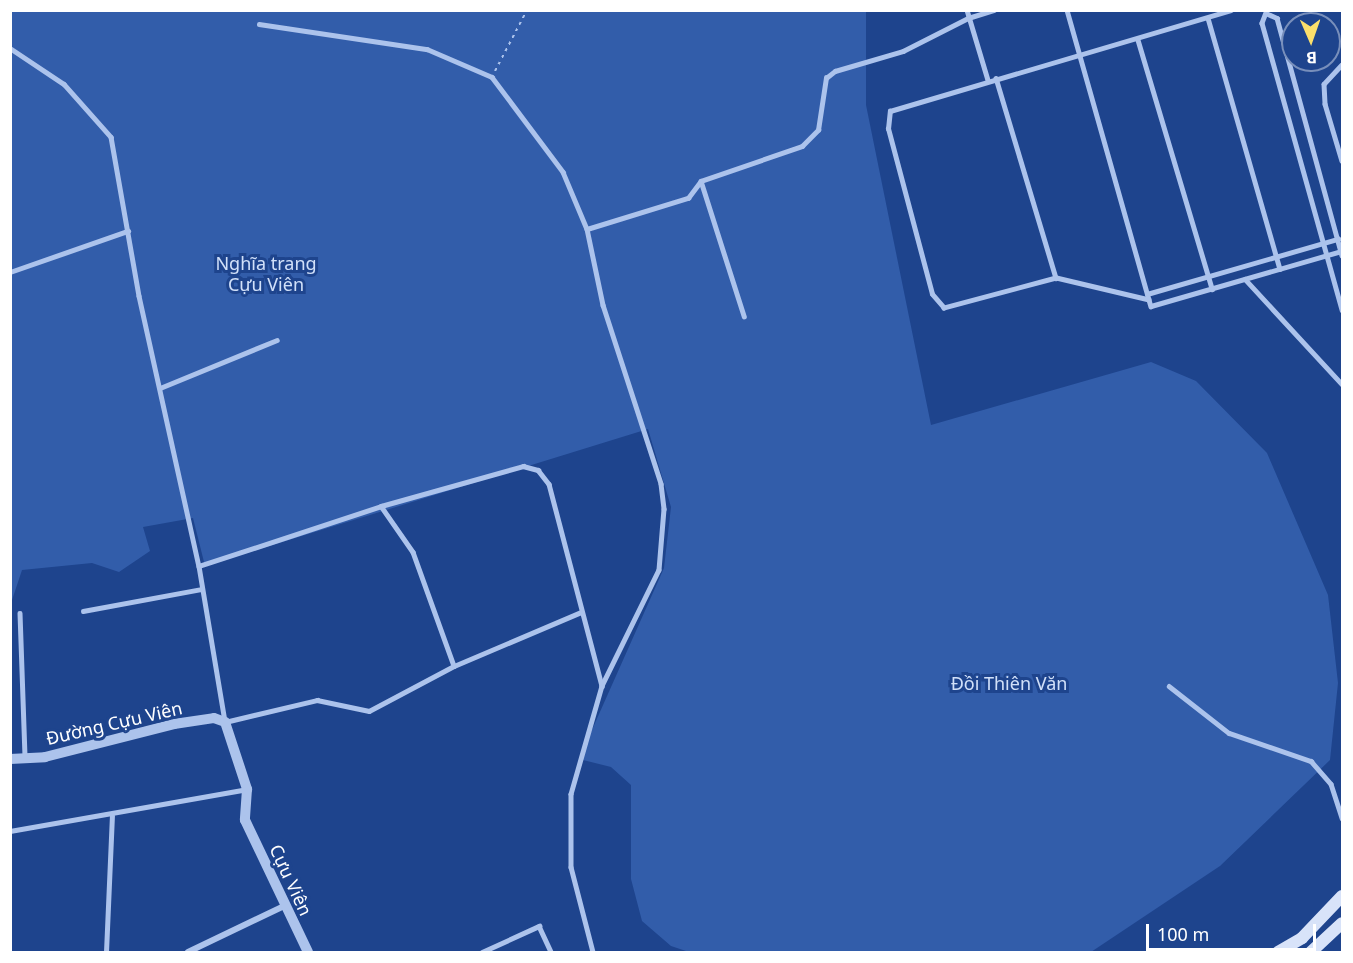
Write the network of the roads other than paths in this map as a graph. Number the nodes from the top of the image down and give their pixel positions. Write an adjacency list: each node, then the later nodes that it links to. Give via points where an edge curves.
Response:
1 (967, 10): 6 (lane)
2 (994, 10): 6 (lane)
3 (1067, 10): 11 (lane)
4 (1230, 10): 7 (lane)
5 (1267, 12): 19 (lane, via 1277,18); 20 (lane, via 1262,23)
6 (968, 18): 14 (lane); 16 (lane, via 903,51 835,70 826,78 813,138)
7 (1208, 18): 9 (lane); 23 (lane)
8 (259, 24): 17 (lane, via 427,49 492,77 563,172)
9 (1138, 39): 11 (lane); 26 (lane)
10 (10, 48): 18 (lane, via 64,84 111,137)
11 (1079, 55): 13 (lane); 30 (lane)
12 (1342, 65): 15 (lane, via 1324,84 1325,104)
13 (996, 78): 14 (lane); 27 (lane)
14 (988, 80): 27 (lane, via 890,111 888,129 932,294 944,308 952,308)
15 (1342, 161)
16 (701, 181): 17 (lane, via 688,198); 33 (lane)
17 (587, 229): 44 (lane, via 613,342 664,496 659,570)
18 (128, 231): 25 (lane); 36 (lane)
19 (1338, 239): 20 (lane); 21 (lane)
20 (1324, 243): 22 (lane); 23 (lane)
21 (1342, 253): 22 (lane)
22 (1327, 255): 24 (lane); 32 (lane)
23 (1276, 257): 24 (lane); 26 (lane)
24 (1280, 269): 28 (lane)
25 (10, 272)
26 (1208, 276): 29 (lane); 30 (lane)
27 (1056, 278): 31 (lane)
28 (1245, 279): 29 (lane); 35 (lane)
29 (1212, 288): 31 (lane)
30 (1147, 294): 31 (lane)
31 (1150, 303)
32 (1342, 310)
33 (744, 316)
34 (277, 340): 36 (lane)
35 (1342, 384)
36 (160, 388): 38 (lane)
37 (381, 506): 38 (lane); 41 (lane, via 523,466 538,470 549,484); 43 (lane, via 413,552)
38 (199, 566): 39 (lane)
39 (202, 589): 40 (lane); 46 (lane)
40 (83, 611)
41 (581, 612): 43 (lane); 44 (lane)
42 (20, 613): 47 (lane)
43 (454, 666): 46 (lane, via 369,711 316,700)
44 (602, 686): 61 (lane, via 579,759 569,814 571,867)
45 (1169, 687): 51 (lane, via 1229,733 1311,761 1331,784)
46 (225, 722): 47 (street, Đường Cựu Viên, via 214,718 174,724); 49 (street)
47 (25, 758): 48 (street, Đường Cựu Viên)
48 (10, 759)
49 (247, 789): 50 (lane); 54 (street, Cựu Viên, via 245,820)
50 (112, 816): 52 (lane); 56 (lane)
51 (1342, 819)
52 (10, 831)
53 (1342, 896): 62 (main road, via 1302,938)
54 (284, 906): 57 (street); 58 (street, Cựu Viên)
55 (1342, 923): 63 (main road)
56 (106, 952)
57 (188, 952)
58 (308, 952)
59 (482, 952): 60 (lane, via 539,926)
60 (551, 952)
61 (593, 952)
62 (1278, 952)
63 (1311, 952)

